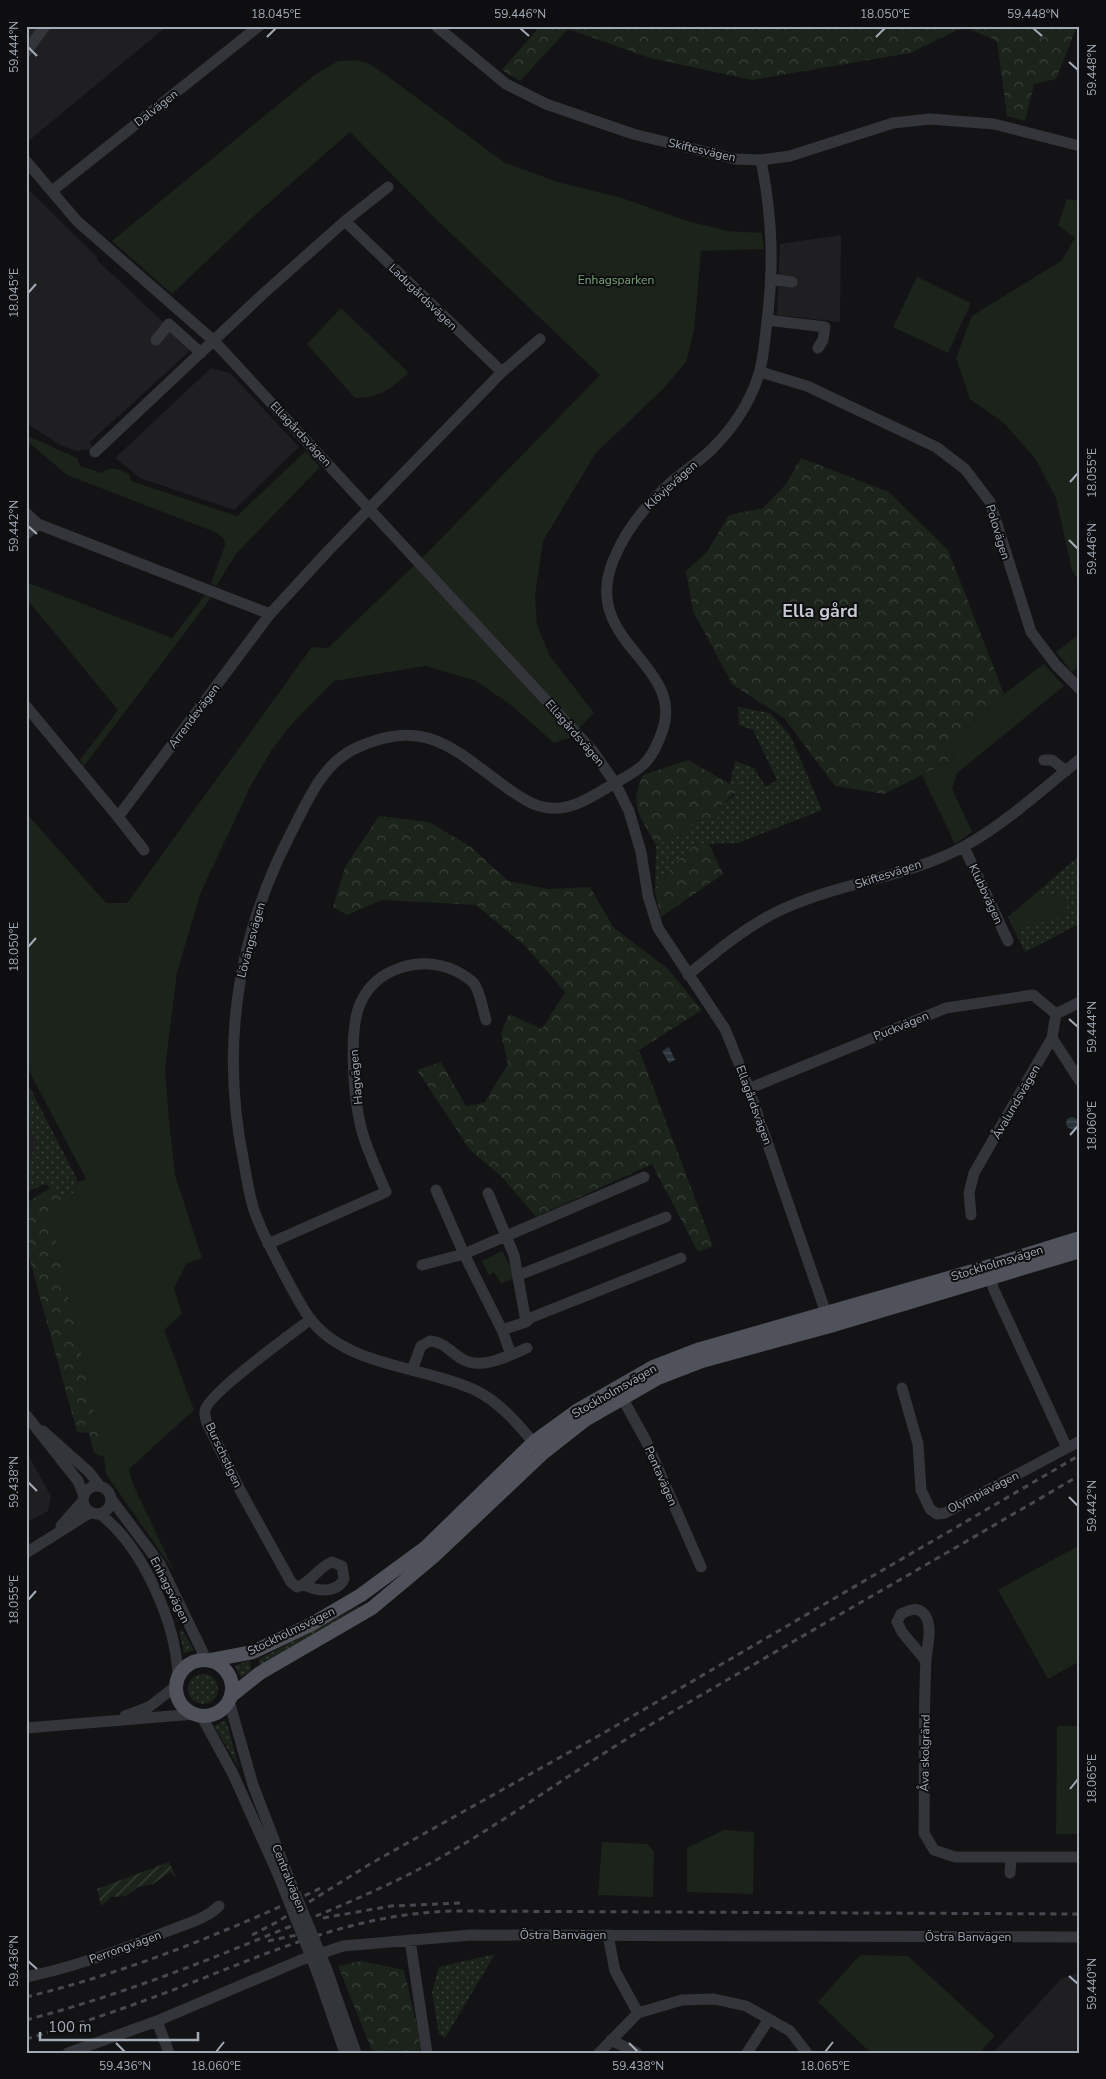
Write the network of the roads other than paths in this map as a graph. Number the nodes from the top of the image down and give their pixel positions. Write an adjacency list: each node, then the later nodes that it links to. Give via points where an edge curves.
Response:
1 (44, 26): 5 (street)
2 (259, 26): 10 (street, Dalvägen)
3 (436, 26): 4 (street, Skiftesvägen)
4 (450, 30): 7 (street, Skiftesvägen, via 506,84 546,104 632,134 735,159)
5 (26, 52)
6 (1080, 146): 7 (street, Skiftesvägen, via 994,124 930,119 893,123 790,156)
7 (761, 160): 12 (street, Klövjevägen, via 773,238)
8 (26, 161): 10 (street, Ellagårdsvägen)
9 (388, 187): 11 (street)
10 (52, 191): 17 (street, Ellagårdsvägen, via 77,220)
11 (346, 221): 17 (street); 20 (street, Ladugårdsvägen)
12 (771, 279): 13 (street); 14 (street, Klövjevägen)
13 (792, 282)
14 (768, 320): 18 (street, via 825,327); 21 (street, Klövjevägen)
15 (540, 339): 20 (street)
16 (156, 340): 19 (street, via 169,324)
17 (214, 341): 19 (street); 23 (street, Ellagårdsvägen)
18 (818, 348)
19 (201, 353): 22 (street)
20 (502, 372): 23 (street)
21 (760, 372): 28 (street, Polovägen, via 807,386 936,447 965,470 990,502 1031,632 1056,665); 33 (street, Klövjevägen, via 747,402 712,449 650,500 633,521 606,580 611,620 656,678 665,695 667,713 657,745 645,763)
22 (95, 452)
23 (371, 508): 27 (street, Arrendevägen); 33 (street, Ellagårdsvägen, via 592,750)
24 (26, 513): 25 (street)
25 (38, 524): 26 (street); 27 (street)
26 (26, 534)
27 (270, 614): 34 (street, Arrendevägen)
28 (1080, 689)
29 (26, 706): 34 (street)
30 (1080, 759): 32 (street, Skiftesvägen)
31 (1044, 760): 32 (street, via 1052,760)
32 (1066, 771): 35 (street, Skiftesvägen)
33 (615, 783): 38 (street, Ellagårdsvägen, via 629,810 641,852 653,917); 52 (street, Lövängsvägen, via 588,800 566,808 546,808 528,802 448,745 431,738 406,735 386,736 346,753 318,782 280,854 255,920 239,984 232,1036 237,1119 254,1210)
34 (118, 817): 36 (street)
35 (964, 847): 37 (street, Klubbvägen); 38 (street, Skiftesvägen, via 900,873 786,908 743,933)
36 (144, 850)
37 (1008, 940)
38 (688, 975): 44 (street, Ellagårdsvägen, via 725,1029)
39 (1080, 1002): 40 (street)
40 (1056, 1014): 42 (street, Åvalundsvägen); 44 (street, Puckvägen, via 1033,995 946,1008)
41 (486, 1020): 52 (street, Hagvägen, via 476,987 465,976 448,968 415,963 399,967 370,989 360,1003 356,1017 354,1059 361,1127 386,1192)
42 (1052, 1038): 43 (street); 48 (street, Åvalundsvägen, via 974,1173 969,1193)
43 (1080, 1081)
44 (748, 1089): 60 (street, Ellagårdsvägen)
45 (644, 1177): 50 (street)
46 (436, 1190): 54 (street)
47 (488, 1193): 50 (street)
48 (971, 1215)
49 (666, 1217): 58 (street)
50 (506, 1235): 54 (street); 58 (street)
51 (1080, 1238): 57 (main road, Stockholmsvägen)
52 (268, 1244): 59 (street, Lövängsvägen)
53 (1080, 1251): 57 (main road, Stockholmsvägen)
54 (464, 1254): 56 (street); 62 (street)
55 (680, 1258): 61 (street)
56 (422, 1264)
57 (989, 1273): 60 (main road, Stockholmsvägen); 71 (street)
58 (519, 1275): 61 (street)
59 (311, 1319): 65 (street, Lövängsvägen, via 324,1334 341,1344 373,1359); 79 (street, Burschstigen, via 229,1382 204,1411 240,1490 291,1582 297,1587)
60 (828, 1319): 67 (main road, Stockholmsvägen)
61 (526, 1322): 62 (street)
62 (504, 1332): 64 (street)
63 (527, 1348): 64 (street)
64 (511, 1354): 65 (street, via 488,1362 471,1363 444,1345 430,1341 421,1346)
65 (412, 1370): 70 (street, Lövängsvägen, via 474,1389 492,1399)
66 (902, 1388): 71 (street, Olympiavägen, via 918,1444 922,1490 930,1509 937,1514 945,1513)
67 (620, 1392): 70 (main road, Stockholmsvägen, via 585,1420); 78 (street, Pentavägen, via 646,1441)
68 (29, 1418): 72 (street, via 58,1442); 73 (street, via 78,1481)
69 (1080, 1440): 71 (street, Olympiavägen)
70 (538, 1448): 80 (main road, Stockholmsvägen, via 400,1568 310,1625 253,1652); 83 (main road, Stockholmsvägen, via 434,1557 372,1608 260,1673)
71 (1067, 1448)
72 (99, 1485): 73 (street, via 88,1489); 74 (street, via 109,1491)
73 (83, 1499): 75 (street); 76 (street)
74 (112, 1500): 75 (street, via 108,1509); 80 (street, Enhagsvägen, via 160,1564)
75 (95, 1513): 76 (street); 82 (street, Enhagsvägen, via 116,1529 146,1571 170,1626 177,1659)
76 (52, 1536): 77 (street)
77 (26, 1553)
78 (701, 1567)
79 (305, 1585)
80 (209, 1660): 82 (main road, via 198,1659 189,1664); 83 (main road, via 229,1674)
81 (926, 1661): 87 (street, Åva skolgränd, via 924,1833 939,1852 955,1857)
82 (177, 1681): 84 (main road, via 177,1696 186,1709); 85 (street, via 149,1707)
83 (230, 1698): 84 (main road, via 216,1713); 89 (street, Centralvägen, via 253,1785)
84 (198, 1716): 85 (street); 89 (street, Centralvägen, via 233,1774)
85 (114, 1720): 86 (street)
86 (26, 1728)
87 (1011, 1857): 88 (street); 90 (street)
88 (1080, 1857)
89 (282, 1872): 95 (street, Centralvägen, bridge)
90 (1010, 1873)
91 (219, 1906): 96 (street, Perrongvägen, via 206,1916 131,1946 54,1972)
92 (608, 1935): 93 (street, Östra Banvägen); 94 (street, Östra Banvägen, via 471,1935); 97 (street, via 615,1971)
93 (1080, 1937)
94 (410, 1940): 99 (street, Östra Banvägen, via 344,1946 301,1960); 105 (street)
95 (322, 1971): 103 (street, Centralvägen); 104 (street, Centralvägen)
96 (26, 1977)
97 (638, 2013): 98 (street, via 682,2000 714,1999 746,2006); 100 (street)
98 (769, 2019): 108 (street); 109 (street, via 790,2031)
99 (157, 2021): 101 (street, Östra Banvägen); 102 (street)
100 (611, 2040): 106 (street); 107 (street)
101 (68, 2053)
102 (169, 2053)
103 (345, 2053)
104 (356, 2053)
105 (427, 2053)
106 (599, 2053)
107 (637, 2053)
108 (746, 2053)
109 (807, 2053)

